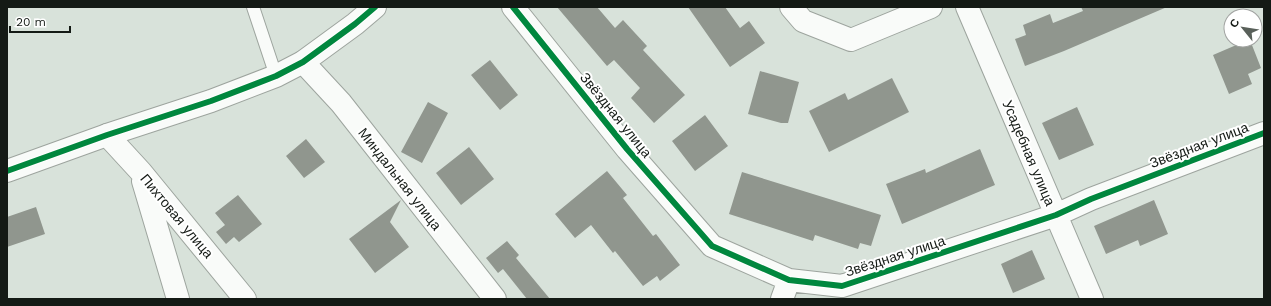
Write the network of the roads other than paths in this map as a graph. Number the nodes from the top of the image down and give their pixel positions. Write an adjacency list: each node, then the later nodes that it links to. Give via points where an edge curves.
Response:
1 (253, 7): 8 (lane)
2 (376, 7): 7 (street)
3 (513, 7): 14 (street, Звёздная улица, via 627,149 712,246)
4 (792, 7): 5 (street, via 803,21 851,40)
5 (931, 7)
6 (967, 7): 13 (street, Усадебная улица)
7 (303, 62): 8 (street); 17 (street, Миндальная улица, via 341,104)
8 (276, 76): 10 (street, via 211,101)
9 (1264, 133): 13 (street, Звёздная улица, via 1091,199)
10 (107, 135): 11 (street); 12 (street, Пихтовая улица)
11 (7, 171)
12 (140, 172): 15 (street); 16 (street, Пихтовая улица)
13 (1056, 215): 14 (street, Звёздная улица, via 842,286); 18 (street, Усадебная улица)
14 (786, 289)
15 (178, 299)
16 (245, 299)
17 (495, 299)
18 (1092, 299)

